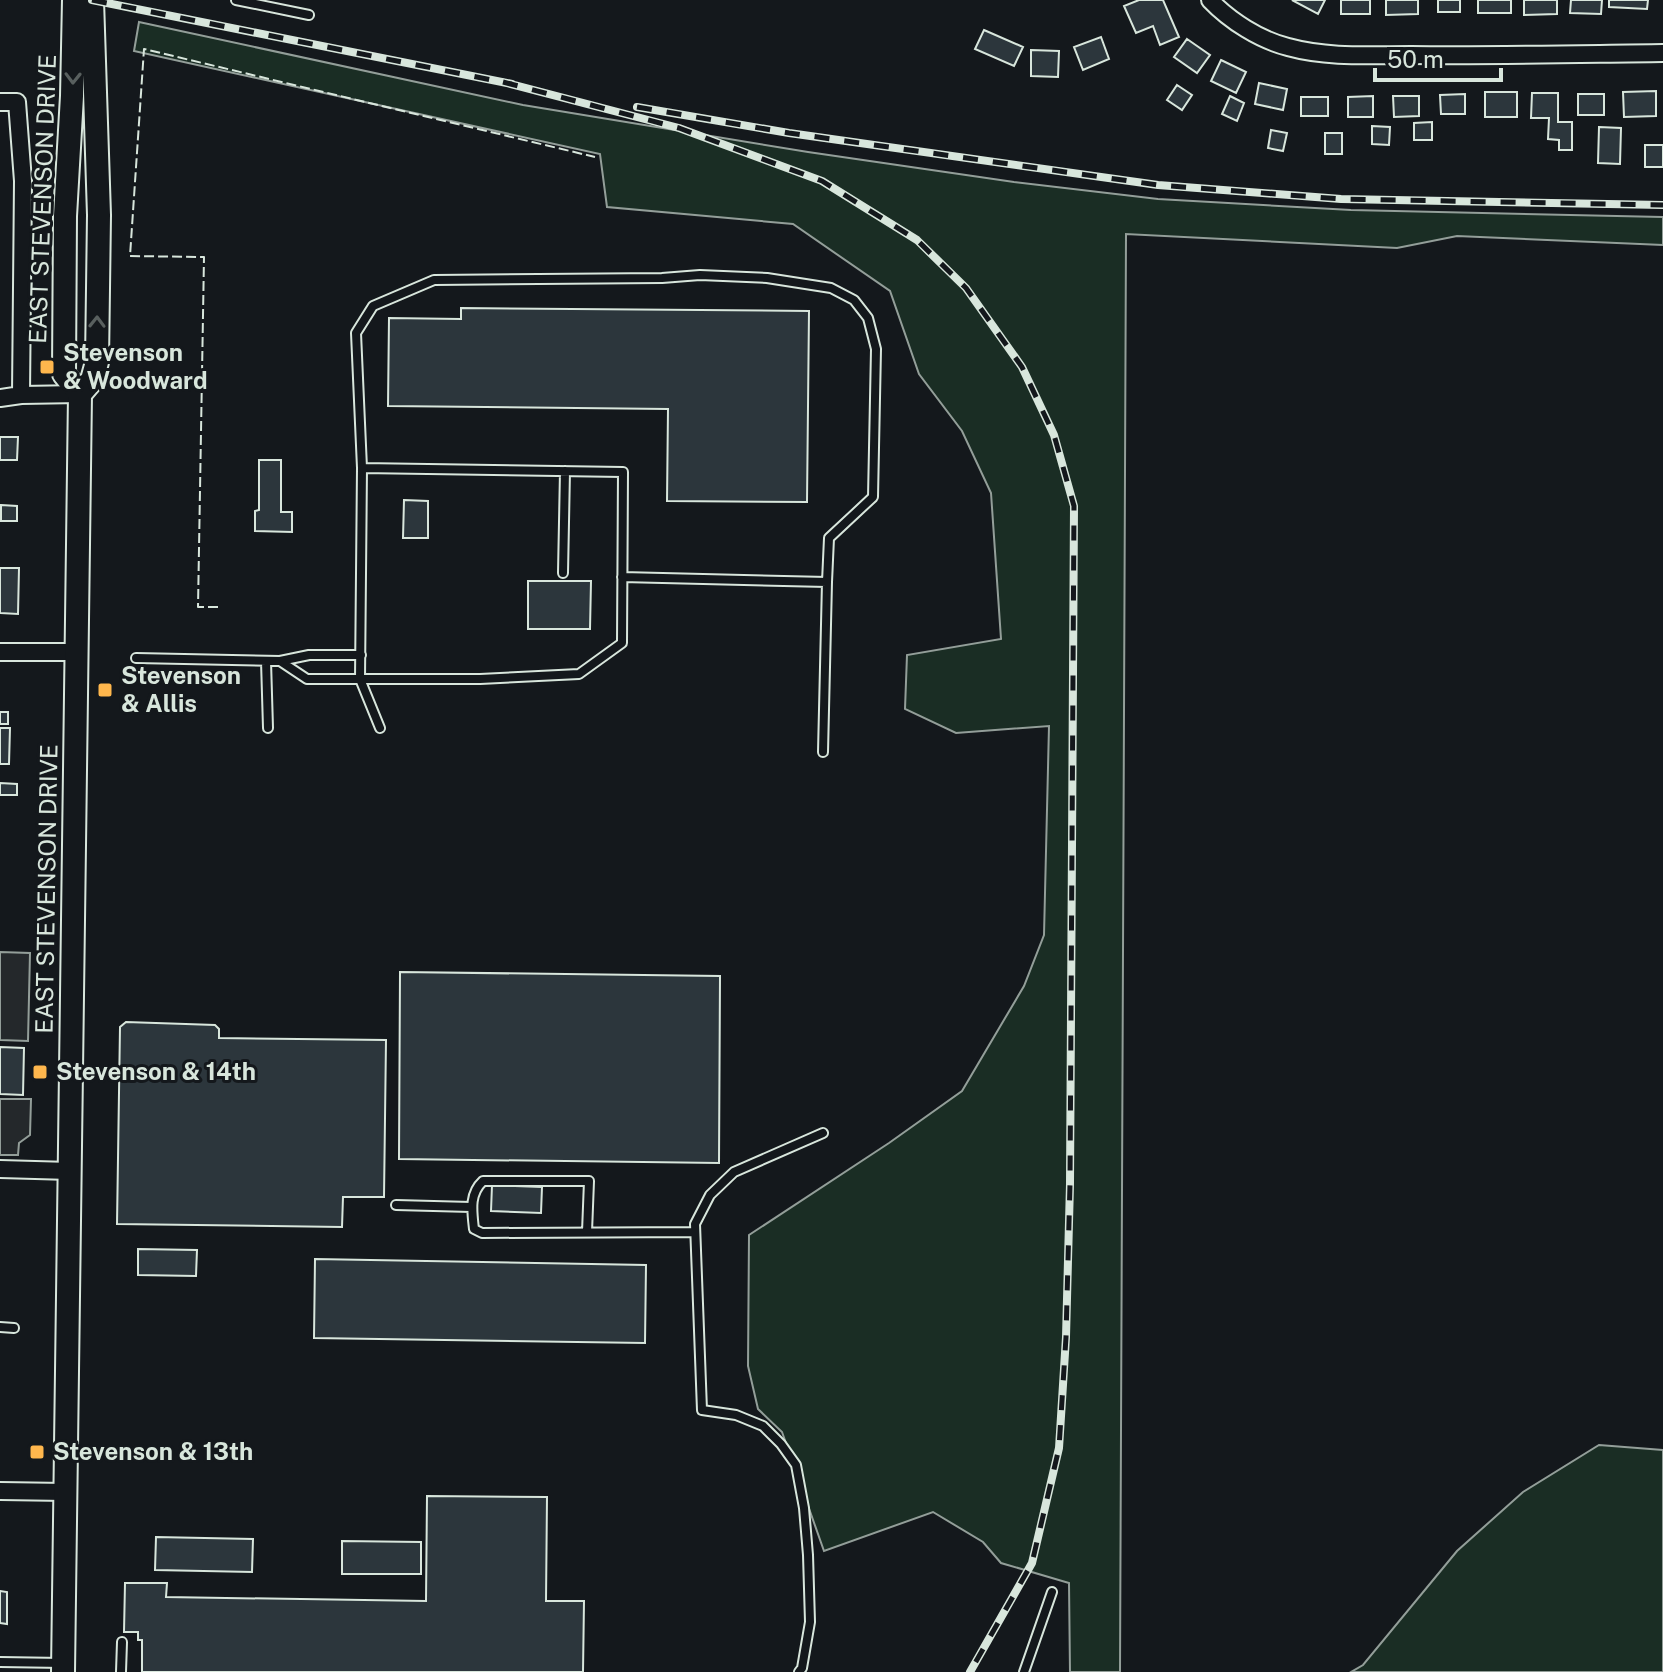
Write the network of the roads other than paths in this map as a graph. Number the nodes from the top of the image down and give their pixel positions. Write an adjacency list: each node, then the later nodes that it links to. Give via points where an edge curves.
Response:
1 (74, 0): 8 (main road, EAST STEVENSON DRIVE, one-way to 8, via 64,374)
2 (92, 0): 8 (main road, EAST STEVENSON DRIVE, one-way to 2, via 92,380 97,362 99,215)
3 (236, 0): 5 (lane)
4 (1210, 0): 6 (street, via 1258,35 1314,53)
5 (309, 15)
6 (1663, 53)
7 (8, 102): 9 (street, EAST STEVENSON DRIVE, via 23,181)
8 (80, 394): 9 (street); 17 (main road, EAST STEVENSON DRIVE)
9 (21, 395): 10 (street)
10 (0, 398)
11 (362, 468): 12 (lane); 15 (lane, via 356,333 373,306 434,280 700,275 831,288 854,300 868,318 876,364 873,497 829,538); 18 (lane)
12 (565, 471): 13 (lane); 14 (lane, via 623,472)
13 (563, 573)
14 (622, 577): 15 (lane); 22 (lane, via 622,643 579,674)
15 (827, 582): 25 (lane)
16 (0, 652): 17 (street)
17 (76, 652): 28 (main road, EAST STEVENSON DRIVE)
18 (361, 655): 21 (lane); 22 (lane)
19 (136, 658): 20 (lane)
20 (266, 661): 21 (lane); 23 (lane)
21 (280, 661): 22 (lane, via 307,679)
22 (360, 679): 24 (lane)
23 (268, 728)
24 (380, 728)
25 (823, 752)
26 (823, 1133): 32 (lane, via 734,1172 710,1195)
27 (0, 1169): 28 (street)
28 (70, 1171): 36 (main road, EAST STEVENSON DRIVE)
29 (396, 1205): 30 (lane)
30 (471, 1207): 31 (lane, via 474,1229 482,1233); 31 (lane, via 475,1188 483,1181 589,1181)
31 (587, 1232): 32 (lane)
32 (695, 1232): 42 (lane, via 702,1410 763,1426 796,1465 810,1622)
33 (0, 1327): 34 (lane)
34 (14, 1328)
35 (0, 1491): 36 (street)
36 (66, 1492): 40 (main road, EAST STEVENSON DRIVE)
37 (1052, 1592): 43 (lane)
38 (122, 1642): 41 (lane)
39 (0, 1662): 40 (lane)
40 (63, 1667)
41 (121, 1672)
42 (799, 1672)
43 (1024, 1672)

